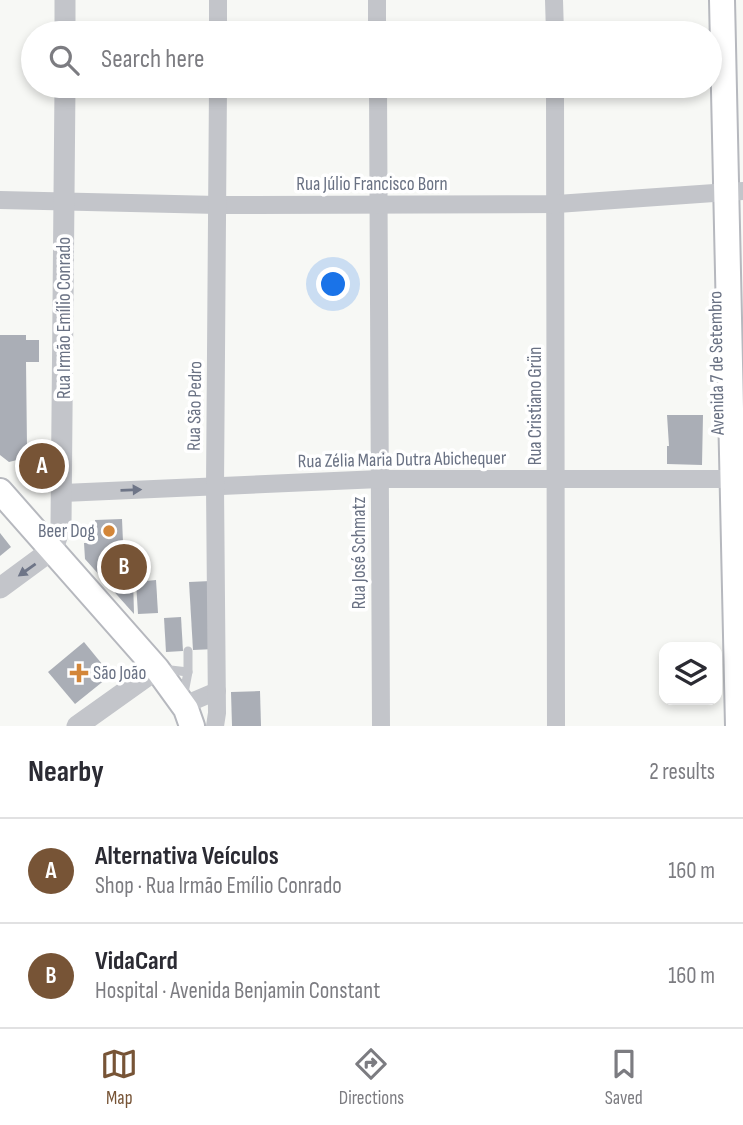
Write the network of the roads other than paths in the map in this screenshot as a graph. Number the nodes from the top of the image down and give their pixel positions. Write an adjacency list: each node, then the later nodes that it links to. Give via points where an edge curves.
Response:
1 (65, 0): 7 (street)
2 (218, 0): 8 (street)
3 (377, 0): 9 (street)
4 (554, 0): 10 (street)
5 (709, 0): 11 (main road, Avenida 7 de Setembro)
6 (722, 0): 17 (main road, Avenida 7 de Setembro)
7 (65, 21)
8 (218, 21)
9 (377, 21)
10 (555, 21)
11 (711, 21)
12 (65, 98): 18 (street, Rua Irmão Emílio Conrado)
13 (218, 98): 21 (street, Rua São Pedro)
14 (378, 98): 22 (street, Rua José Schmatz)
15 (555, 98): 20 (street, Rua Cristiano Grün)
16 (719, 98): 17 (main road, Avenida 7 de Setembro)
17 (728, 192): 20 (street, Rua Júlio Francisco Born); 25 (main road, Avenida 7 de Setembro, via 724,346)
18 (65, 200): 19 (street, Rua Júlio Francisco Born); 21 (street, Rua Júlio Francisco Born); 28 (street, Rua Irmão Emílio Conrado)
19 (0, 201)
20 (557, 204): 22 (street, Rua Júlio Francisco Born); 23 (street, Rua Cristiano Grün)
21 (218, 205): 22 (street, Rua Júlio Francisco Born); 26 (street, Rua São Pedro)
22 (379, 205): 24 (street, Rua José Schmatz)
23 (556, 478): 24 (street, Rua Zélia Maria Dutra Abichequer); 25 (street, Rua Zélia Maria Dutra Abichequer); 40 (street, Rua Cristiano Grün)
24 (380, 480): 26 (street, Rua Zélia Maria Dutra Abichequer); 39 (street, Rua José Schmatz)
25 (732, 480): 31 (main road, Avenida 7 de Setembro)
26 (215, 487): 28 (street, Rua Zélia Maria Dutra Abichequer, one-way to 26); 35 (street, Rua São Pedro)
27 (0, 491): 29 (main road)
28 (63, 493): 29 (street, Rua Irmão Emílio Conrado, via 61,525)
29 (53, 549): 30 (street, one-way to 30); 33 (main road)
30 (0, 588)
31 (729, 643): 41 (main road, Avenida 7 de Setembro); 42 (main road, Avenida 7 de Setembro)
32 (188, 651): 34 (lane)
33 (156, 669): 34 (lane); 36 (main road); 37 (street)
34 (188, 671): 36 (lane)
35 (217, 691): 36 (street); 38 (street, Rua São Pedro)
36 (186, 711)
37 (77, 726)
38 (215, 726)
39 (380, 726)
40 (556, 726)
41 (721, 726)
42 (738, 726)

